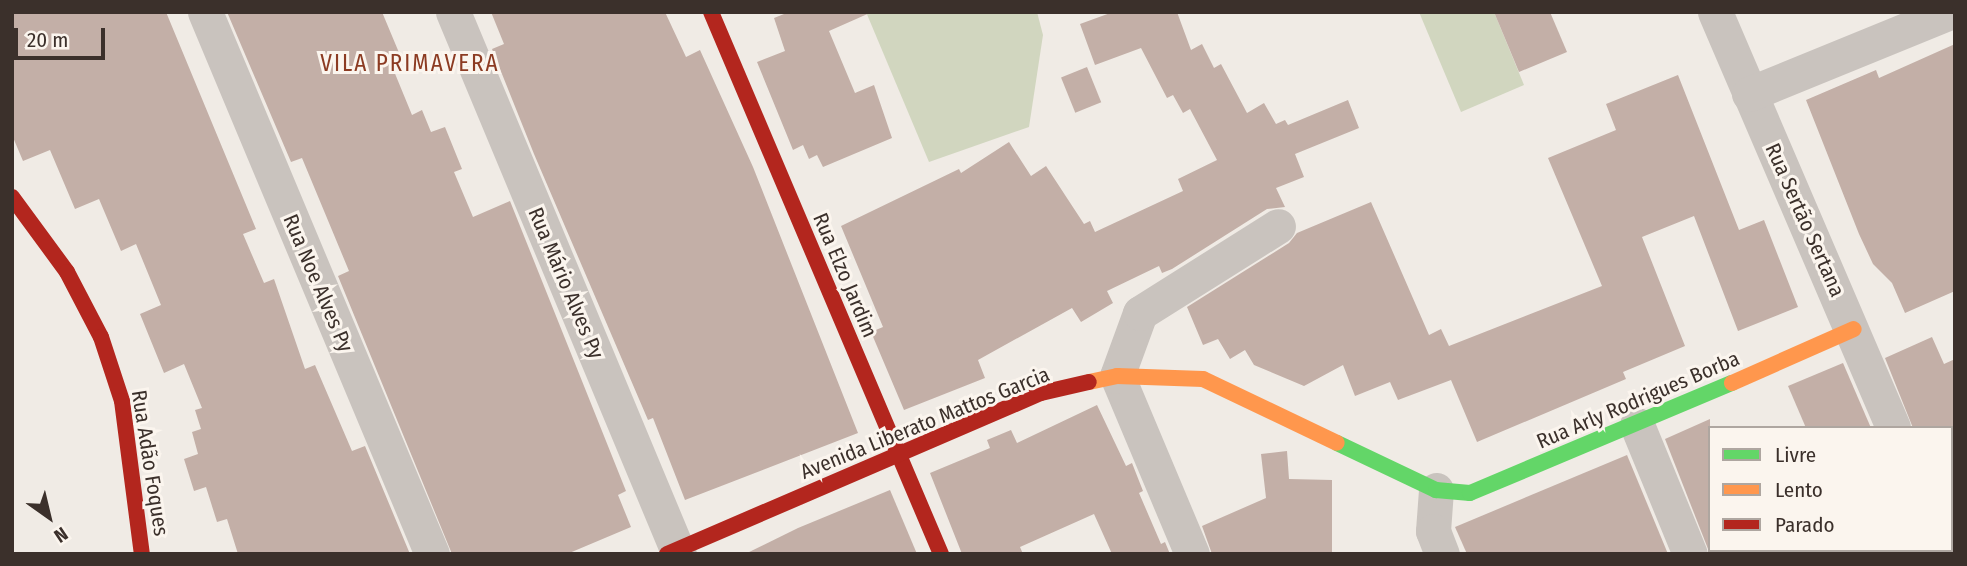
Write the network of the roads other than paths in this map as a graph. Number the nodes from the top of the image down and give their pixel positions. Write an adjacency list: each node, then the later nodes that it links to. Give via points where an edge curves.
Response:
1 (205, 12): 17 (street, Rua Noe Alves Py)
2 (453, 12): 15 (street, Rua Mário Alves Py)
3 (711, 12): 13 (street, Rua Elzo Jardim)
4 (1715, 12): 6 (street, Rua Sertão Sertana)
5 (1950, 12): 6 (street)
6 (1749, 94): 9 (street, Rua Sertão Sertana)
7 (12, 197): 16 (street, Rua Adão Foques, via 67,272 101,337 122,401)
8 (1278, 226): 10 (street, via 1140,313)
9 (1854, 329): 11 (street, Rua Arly Rodrigues Borba); 12 (street, Rua Sertão Sertana)
10 (1117, 376): 13 (street, Avenida Liberato Mattos Garcia, via 1041,393); 14 (street, Avenida Liberato Mattos Garcia, via 1203,379); 19 (street)
11 (1637, 425): 14 (street, Rua Arly Rodrigues Borba, via 1470,493); 21 (street)
12 (1892, 426)
13 (899, 456): 15 (street, Avenida Liberato Mattos Garcia); 18 (street, Rua Elzo Jardim)
14 (1436, 490): 20 (street, via 1433,531)
15 (674, 552)
16 (142, 554)
17 (432, 554)
18 (942, 554)
19 (1192, 554)
20 (1442, 554)
21 (1690, 554)

